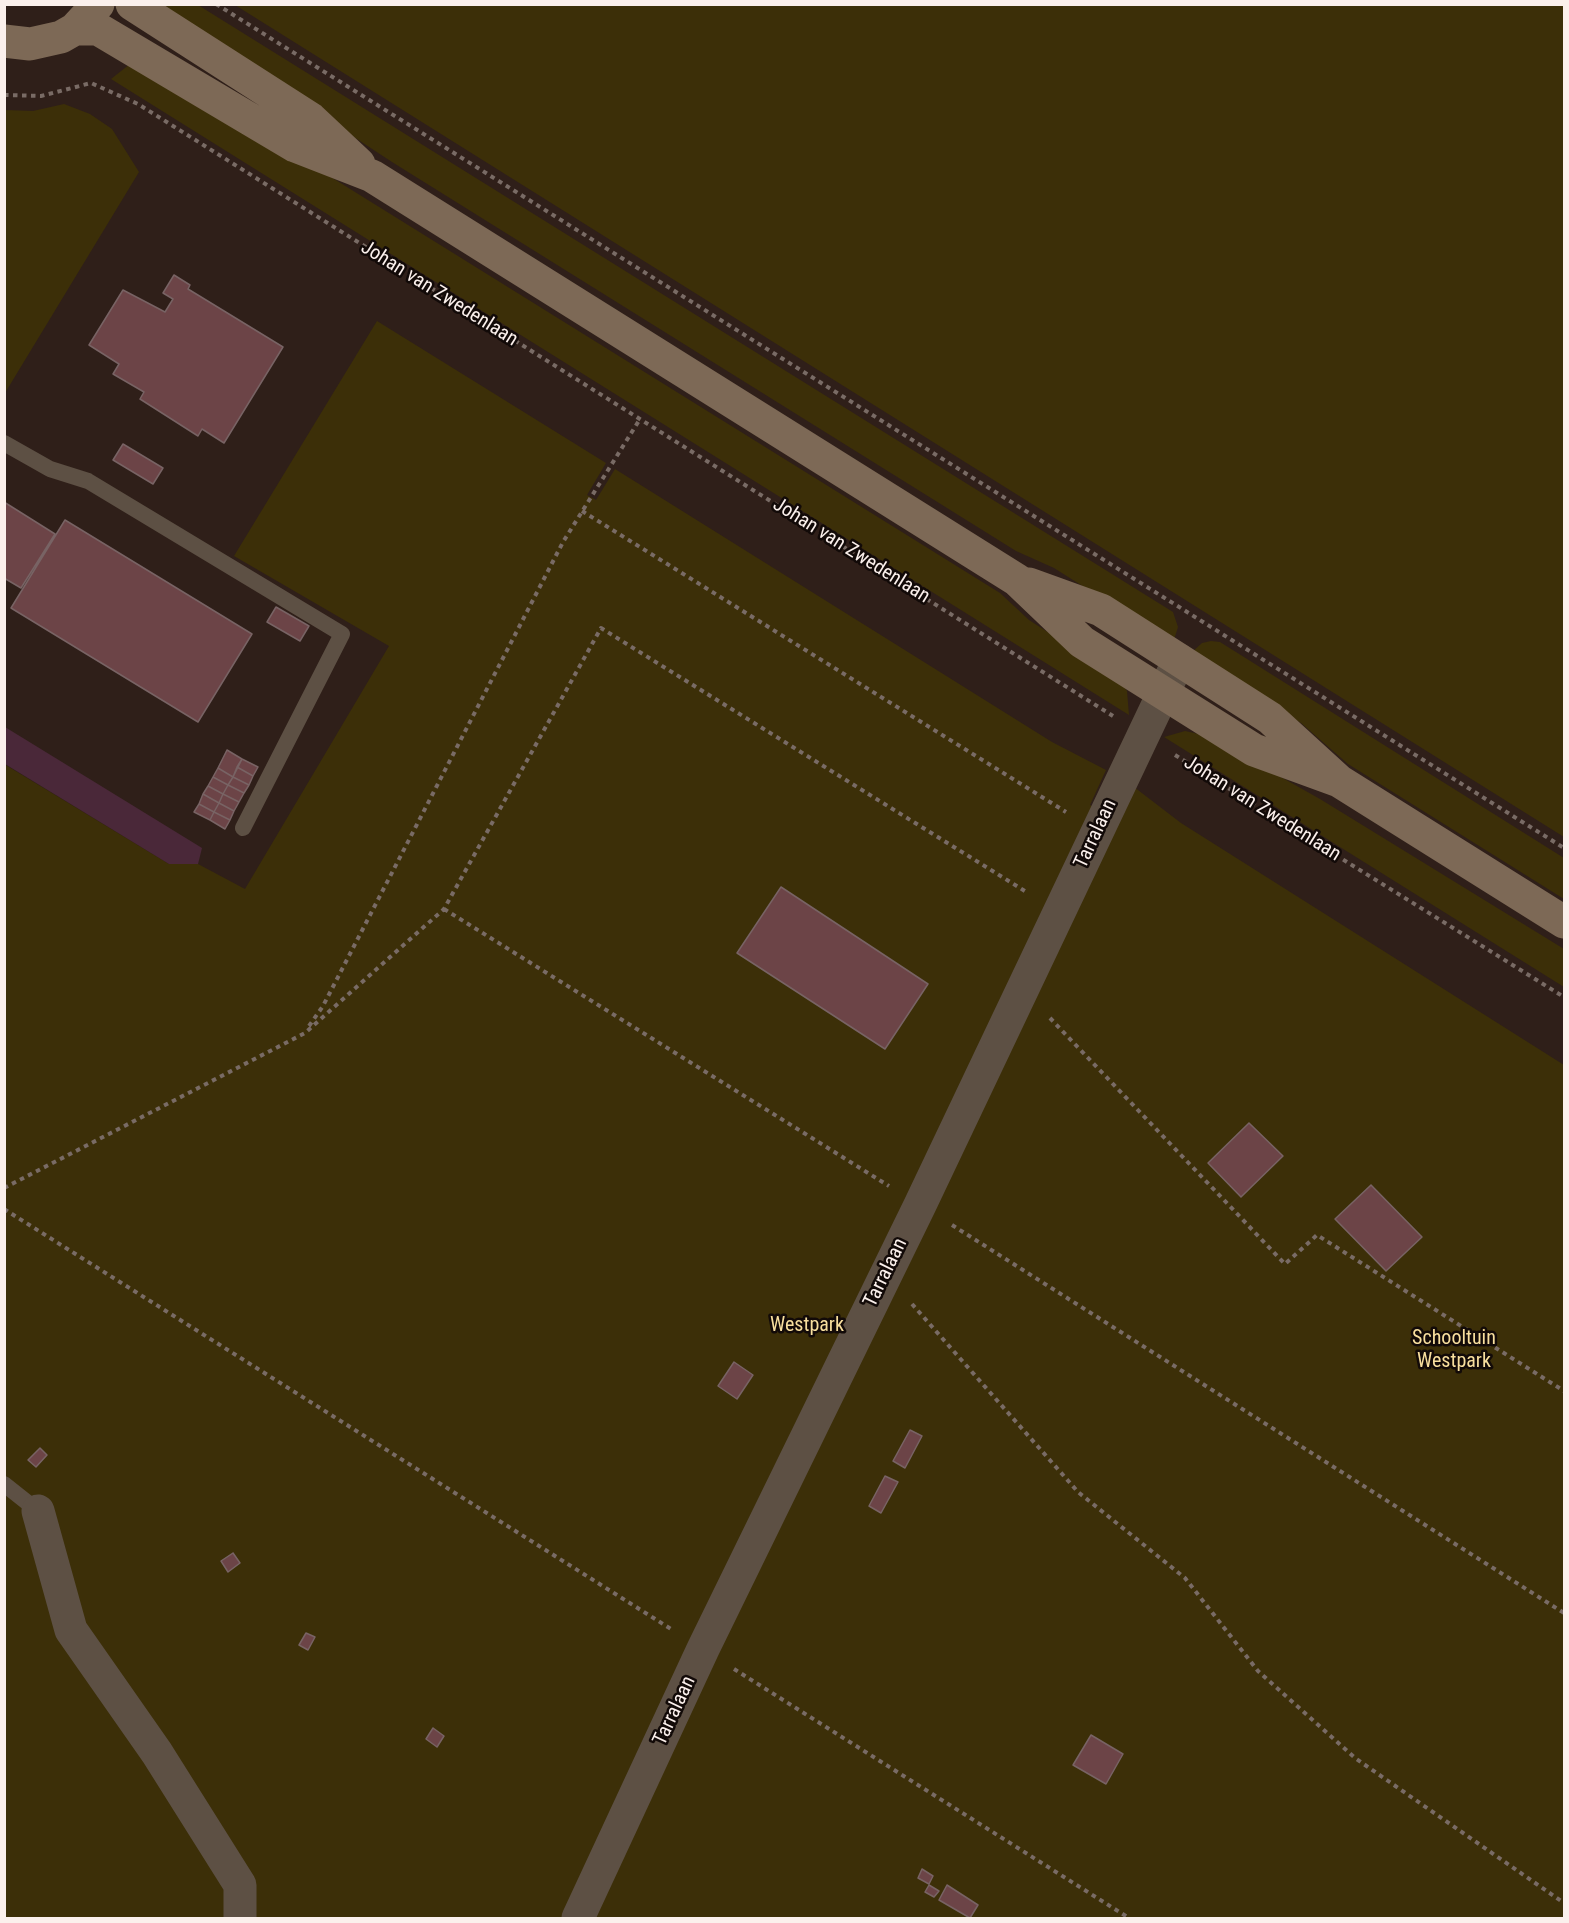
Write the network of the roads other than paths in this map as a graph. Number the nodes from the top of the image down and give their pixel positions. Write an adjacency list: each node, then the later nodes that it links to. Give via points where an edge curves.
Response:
1 (98, 4): 3 (main road)
2 (132, 4): 5 (main road, via 311,119)
3 (75, 29): 4 (main road, via 45,42); 5 (main road, via 98,29 295,146)
4 (4, 41)
5 (372, 176): 7 (main road)
6 (4, 443): 11 (lane, via 50,469 88,481 342,634)
7 (1017, 580): 8 (main road, via 1101,610); 9 (main road, via 1082,642)
8 (1179, 660): 9 (street, Tarralaan); 10 (main road, via 1270,718)
9 (1163, 693): 10 (main road, via 1254,750); 16 (street, Tarralaan, via 920,1205 703,1649)
10 (1339, 781): 12 (main road)
11 (243, 828)
12 (1564, 922)
13 (4, 1484): 14 (lane)
14 (38, 1511): 15 (street, via 71,1630 157,1754 240,1885)
15 (240, 1918)
16 (578, 1918)

